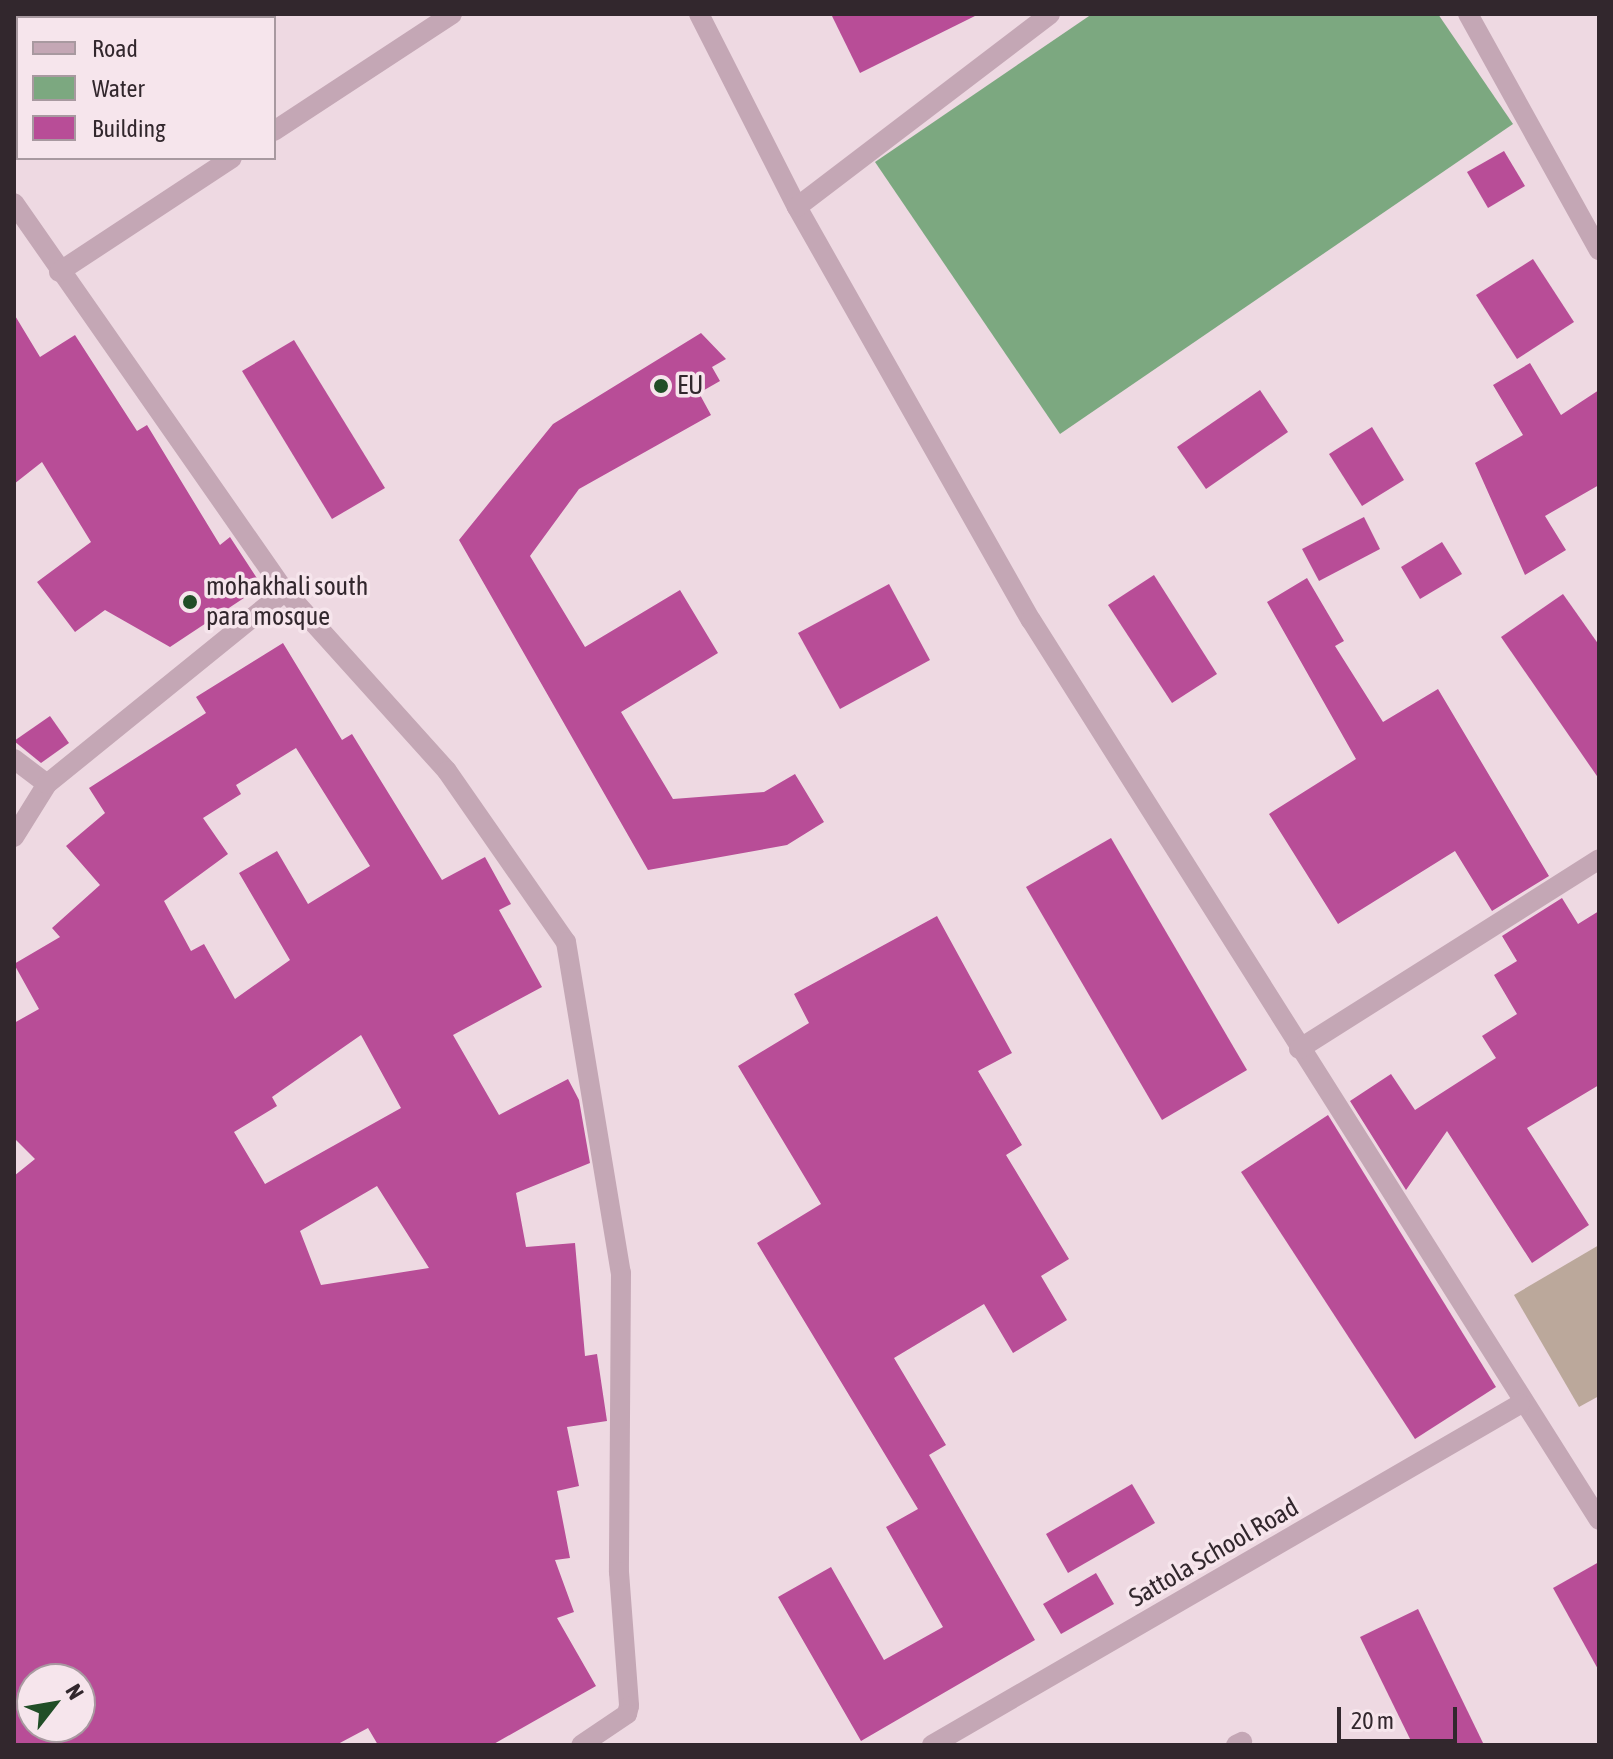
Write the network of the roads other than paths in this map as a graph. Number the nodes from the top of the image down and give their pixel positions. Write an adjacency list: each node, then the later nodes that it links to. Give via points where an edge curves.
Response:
1 (452, 14): 5 (street)
2 (699, 14): 8 (street)
3 (1050, 14): 8 (street)
4 (1468, 14): 9 (street)
5 (276, 130)
6 (229, 160): 10 (street)
7 (14, 203): 10 (street)
8 (797, 207): 16 (street, via 1031,620)
9 (1599, 250)
10 (59, 272): 11 (street)
11 (285, 591): 13 (street); 19 (street, via 447,771 566,942 621,1273 619,1572 629,1706 627,1714)
12 (14, 759): 13 (street)
13 (47, 784): 14 (street)
14 (14, 837)
15 (1599, 859): 16 (street)
16 (1299, 1049): 17 (street)
17 (1520, 1404): 18 (street); 20 (street, Sattola School Road)
18 (1599, 1520)
19 (581, 1745)
20 (932, 1745)

